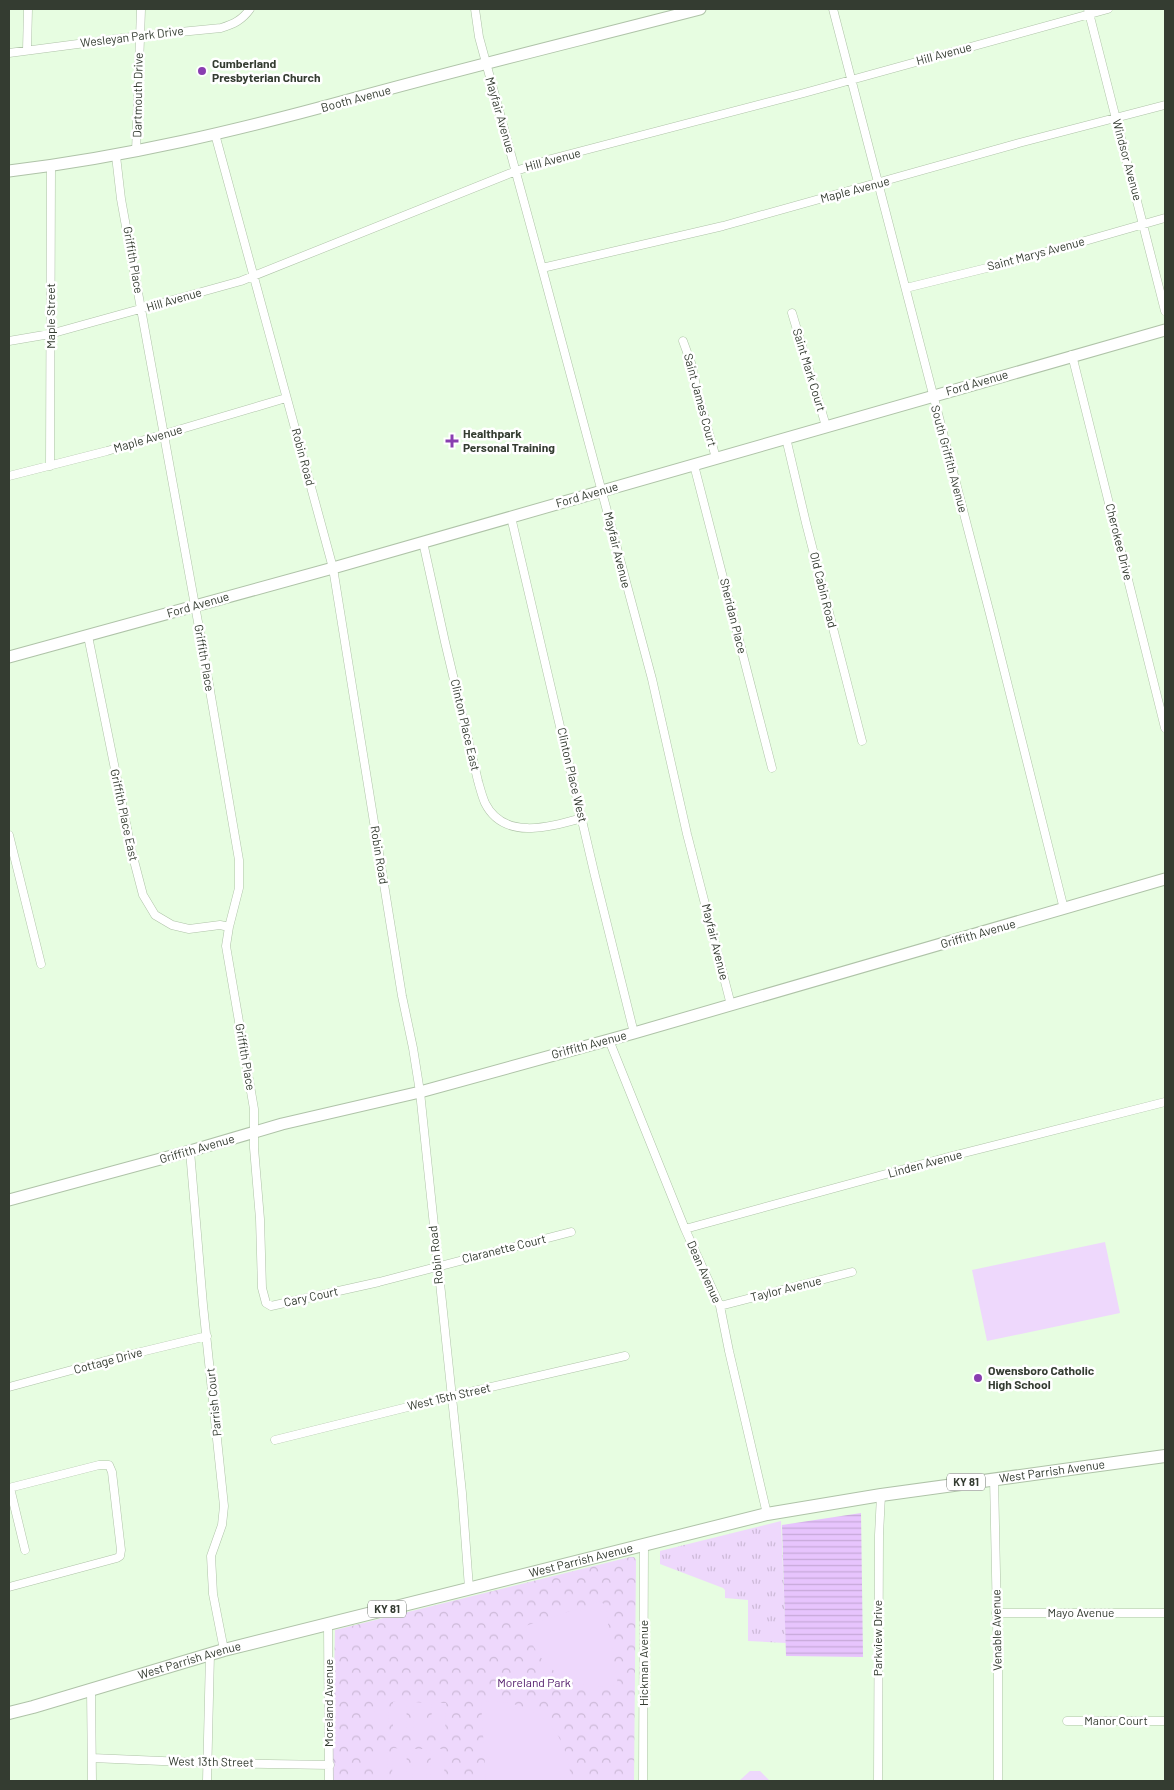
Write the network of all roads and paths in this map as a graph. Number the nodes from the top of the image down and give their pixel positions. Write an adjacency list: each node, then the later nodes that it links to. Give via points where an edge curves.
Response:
1 (28, 9): 10 (street)
2 (141, 9): 9 (street, Dartmouth Drive)
3 (250, 9): 9 (street, Wesleyan Park Drive, via 233,24 221,28)
4 (475, 9): 12 (street, Mayfair Avenue)
5 (700, 9): 12 (street, Booth Avenue)
6 (833, 9): 13 (street, South Griffith Avenue)
7 (1108, 9): 8 (street, Hill Avenue)
8 (1089, 11): 13 (street, Hill Avenue); 15 (street, Windsor Avenue)
9 (139, 36): 10 (street, Wesleyan Park Drive); 17 (street, Dartmouth Drive)
10 (27, 50): 11 (street, Wesleyan Park Drive)
11 (9, 53)
12 (486, 64): 16 (street, Booth Avenue); 21 (street, Mayfair Avenue)
13 (852, 79): 21 (street, Hill Avenue); 22 (street, South Griffith Avenue)
14 (1165, 105): 15 (street, Maple Avenue)
15 (1115, 117): 22 (street, Maple Avenue); 24 (street, Windsor Avenue)
16 (215, 134): 17 (street, Booth Avenue); 26 (street, Robin Road)
17 (136, 152): 18 (street, Booth Avenue)
18 (116, 156): 19 (street, Booth Avenue); 28 (street, Griffith Place)
19 (51, 166): 20 (street, Booth Avenue); 32 (street, Maple Street)
20 (9, 171)
21 (516, 171): 25 (street, Mayfair Avenue); 26 (street, Hill Avenue)
22 (878, 184): 25 (street, Maple Avenue, via 723,226); 27 (street, South Griffith Avenue)
23 (1165, 218): 24 (street, Saint Marys Avenue)
24 (1144, 223): 27 (street, Saint Marys Avenue, via 1015,261); 29 (street, Windsor Avenue)
25 (542, 268): 45 (street, Mayfair Avenue)
26 (253, 276): 28 (street, Hill Avenue); 37 (street, Robin Road)
27 (906, 288): 36 (street, South Griffith Avenue)
28 (142, 309): 32 (street, Hill Avenue); 39 (street, Griffith Place)
29 (1165, 311)
30 (792, 313): 38 (street, Saint Mark Court)
31 (1165, 330): 35 (street, Ford Avenue)
32 (50, 334): 33 (street, Hill Avenue); 43 (street, Maple Street)
33 (9, 341)
34 (683, 341): 41 (street, Saint James Court)
35 (1072, 355): 36 (street, Ford Avenue); 52 (street, Cherokee Drive)
36 (933, 395): 38 (street, Ford Avenue); 58 (street, South Griffith Avenue)
37 (286, 398): 39 (street, Maple Avenue); 48 (street, Robin Road)
38 (826, 426): 40 (street, Ford Avenue)
39 (164, 435): 43 (street, Maple Avenue); 49 (street, Griffith Place)
40 (786, 438): 41 (street, Ford Avenue); 53 (street, Old Cabin Road)
41 (716, 458): 42 (street, Ford Avenue)
42 (694, 465): 45 (street, Ford Avenue); 54 (street, Sheridan Place)
43 (50, 466): 44 (street, Maple Avenue)
44 (9, 476)
45 (602, 491): 46 (street, Ford Avenue); 61 (street, Mayfair Avenue, via 652,679)
46 (511, 517): 47 (street, Ford Avenue); 55 (street, Clinton Place West)
47 (423, 542): 48 (street, Ford Avenue); 55 (street, Clinton Place East, via 484,802 496,817 514,827 534,829)
48 (333, 568): 49 (street, Ford Avenue); 64 (street, Robin Road)
49 (194, 606): 50 (street, Ford Avenue); 59 (street, Griffith Place, via 239,860 239,888)
50 (88, 636): 51 (street, Ford Avenue); 59 (street, Griffith Place East, via 143,896 155,915 172,925 189,929)
51 (9, 658)
52 (1165, 728)
53 (862, 741)
54 (772, 768)
55 (582, 818): 62 (street, Clinton Place West)
56 (9, 835): 60 (street)
57 (1165, 880): 58 (street, Griffith Avenue)
58 (1064, 909): 61 (street, Griffith Avenue)
59 (229, 927): 66 (street, Griffith Place, via 226,946 254,1109)
60 (42, 964)
61 (730, 1005): 62 (street, Griffith Avenue)
62 (634, 1032): 63 (street, Griffith Avenue)
63 (608, 1040): 64 (street, Griffith Avenue); 69 (street, Dean Avenue)
64 (420, 1092): 66 (street, Griffith Avenue); 71 (street, Robin Road)
65 (1165, 1102): 69 (street, Linden Avenue)
66 (255, 1132): 67 (street, Griffith Avenue); 71 (street, Cary Court, via 262,1288 267,1305 288,1303)
67 (190, 1151): 68 (street, Griffith Avenue); 74 (street, Parrish Court)
68 (9, 1200)
69 (685, 1229): 73 (street, Dean Avenue)
70 (571, 1232): 71 (street, Claranette Court)
71 (437, 1267): 77 (street, Robin Road)
72 (852, 1272): 73 (street, Taylor Avenue)
73 (720, 1306): 83 (street, Dean Avenue)
74 (207, 1336): 76 (street, Cottage Drive); 91 (street, Parrish Court, via 224,1506 222,1526 212,1548 211,1564 213,1594)
75 (625, 1356): 77 (street, West 15th Street)
76 (9, 1387)
77 (452, 1396): 78 (street, West 15th Street); 87 (street, Robin Road)
78 (275, 1440)
79 (1165, 1456): 80 (main road, West Parrish Avenue / KY 81)
80 (994, 1478): 82 (main road, West Parrish Avenue / KY 81); 88 (street, Venable Avenue)
81 (9, 1488): 85 (street); 86 (street, via 105,1463 112,1472 121,1550 116,1558)
82 (881, 1494): 83 (main road, West Parrish Avenue / KY 81); 104 (street, Parkview Drive)
83 (767, 1514): 84 (main road, West Parrish Avenue / KY 81)
84 (644, 1544): 87 (main road, West Parrish Avenue / KY 81); 103 (street, Hickman Avenue)
85 (26, 1550)
86 (9, 1588)
87 (469, 1588): 90 (main road, West Parrish Avenue / KY 81)
88 (996, 1613): 89 (street, Mayo Avenue); 105 (street, Venable Avenue)
89 (1165, 1613)
90 (328, 1624): 91 (main road, West Parrish Avenue / KY 81); 99 (street, Moreland Avenue)
91 (224, 1650): 92 (main road, West Parrish Avenue / KY 81)
92 (210, 1654): 93 (main road, West Parrish Avenue / KY 81); 98 (street)
93 (91, 1689): 94 (main road, West Parrish Avenue / KY 81); 97 (street)
94 (9, 1713)
95 (1165, 1720): 96 (street, Manor Court)
96 (1066, 1721)
97 (92, 1758): 98 (street, West 13th Street); 100 (street)
98 (208, 1763): 99 (street, West 13th Street); 101 (street)
99 (330, 1765): 102 (street, Moreland Avenue)
100 (92, 1781)
101 (207, 1781)
102 (329, 1781)
103 (643, 1781)
104 (878, 1781)
105 (998, 1781)

